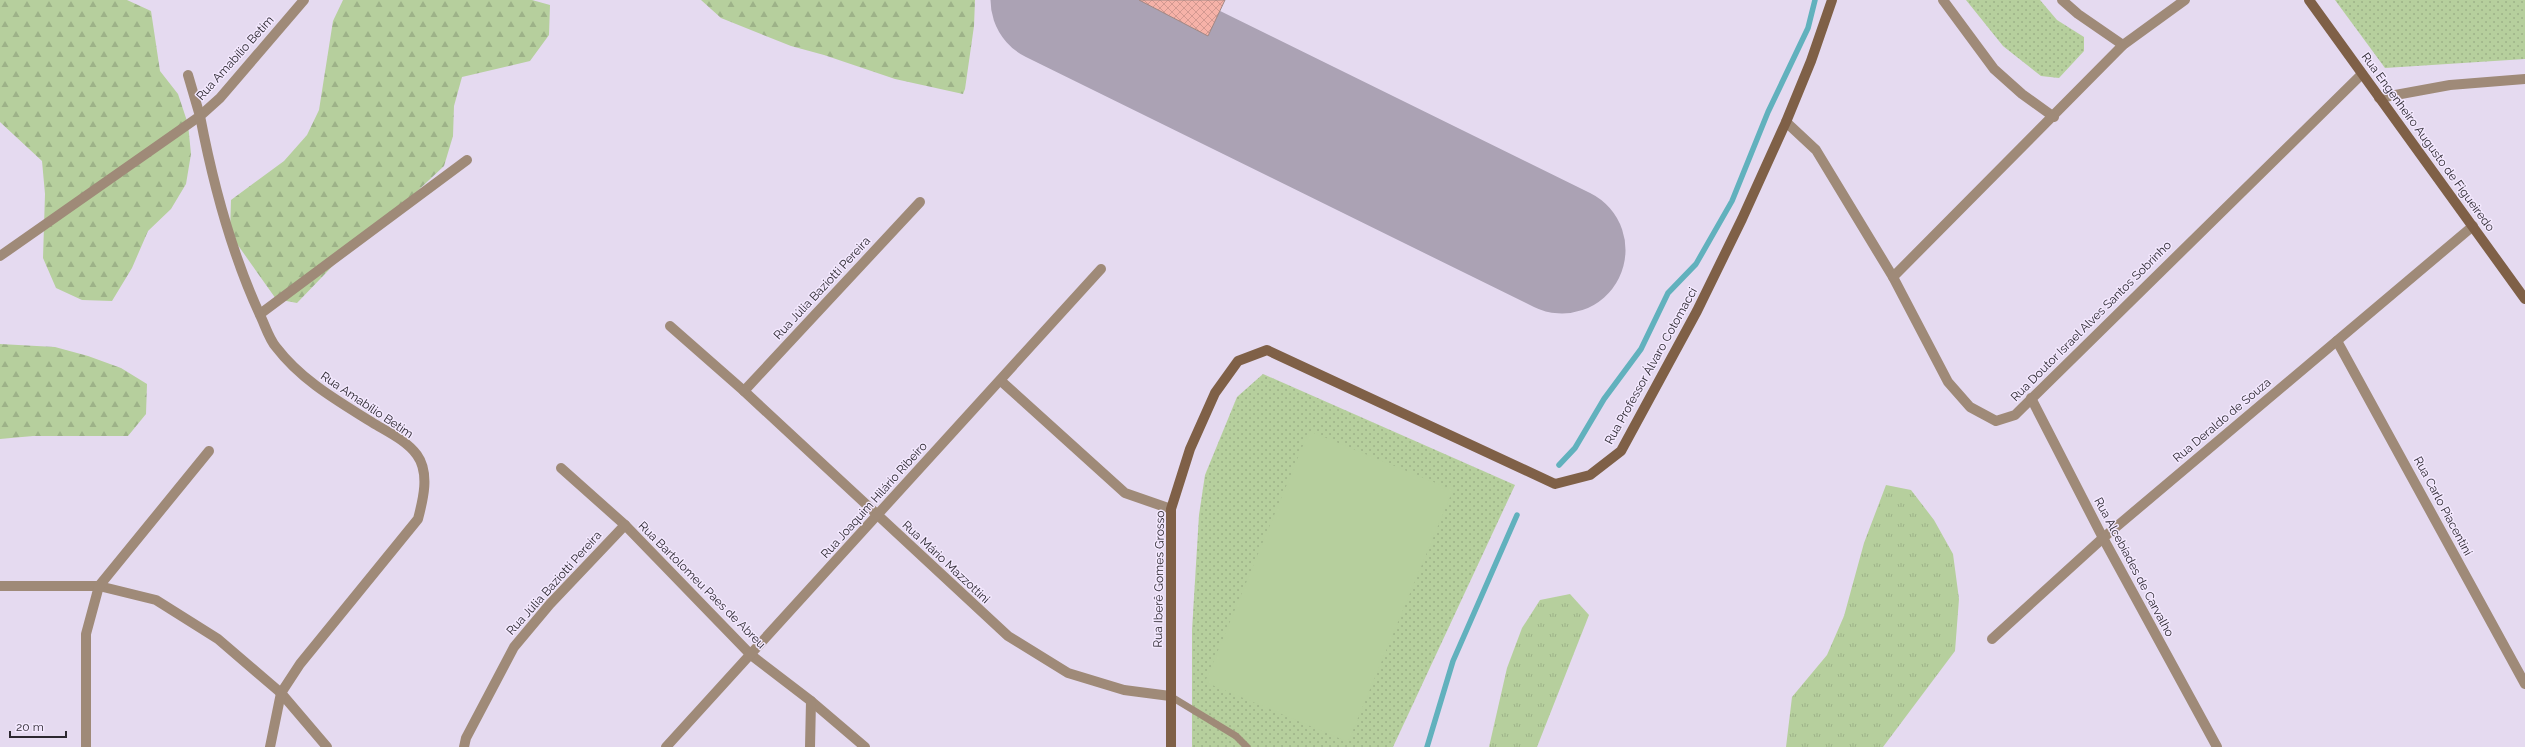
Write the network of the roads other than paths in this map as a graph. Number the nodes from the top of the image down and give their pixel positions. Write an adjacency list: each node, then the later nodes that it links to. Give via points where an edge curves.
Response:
1 (304, 0): 12 (street, Rua Amabílio Betim, via 220,98)
2 (1832, 0): 14 (street, Rua Professor Álvaro Cotomacci)
3 (1943, 0): 13 (street, via 1994,69 2022,94)
4 (2062, 0): 7 (street)
5 (2185, 0): 7 (street)
6 (2309, 0): 8 (street, Rua Engenheiro Augusto de Figueiredo)
7 (2123, 45): 13 (street)
8 (2362, 74): 11 (street, Rua Engenheiro Augusto de Figueiredo); 28 (street, Rua Doutor Israel Alves Santos Sobrinho)
9 (188, 75): 12 (street)
10 (2525, 79): 11 (street, via 2450,85)
11 (2379, 98): 17 (street, Rua Engenheiro Augusto de Figueiredo)
12 (200, 116): 18 (street); 22 (street, Rua Amabílio Betim, via 226,225)
13 (2054, 116): 20 (street)
14 (1786, 122): 20 (street, Rua Doutor Israel Alves Santos Sobrinho, via 1816,150); 25 (street, Rua Professor Álvaro Cotomacci, via 1697,311 1621,451 1590,475 1554,484)
15 (467, 160): 22 (street)
16 (920, 202): 27 (street, Rua Júlia Baziotti Pereira)
17 (2473, 226): 21 (street, Rua Engenheiro Augusto de Figueiredo); 24 (street, Rua Deraldo de Souza)
18 (0, 256)
19 (1101, 269): 26 (street, Rua Joaquim Hilário Ribeiro)
20 (1893, 277): 28 (street, Rua Doutor Israel Alves Santos Sobrinho, via 1948,382 1970,407 1996,421 2015,415)
21 (2525, 299)
22 (260, 314): 40 (street, Rua Amabílio Betim, via 275,347 310,383 397,437 417,455 424,474 424,499 418,519 300,664)
23 (670, 326): 27 (street, Rua Mário Mazzottini)
24 (2337, 340): 34 (street, Rua Deraldo de Souza); 39 (street, Rua Carlo Piacentini)
25 (1267, 350): 31 (street, Rua Iberê Gomes Grosso, via 1238,361 1214,393 1190,449 1178,494)
26 (1001, 380): 31 (street, via 1125,493); 32 (street, Rua Joaquim Hilário Ribeiro)
27 (744, 391): 32 (street, Rua Mário Mazzottini)
28 (2031, 398): 34 (street, Rua Alcebíades de Carvalho)
29 (209, 451): 36 (street)
30 (561, 468): 33 (street, Rua Bartolomeu Paes de Abreu)
31 (1171, 509): 41 (street, Rua Iberê Gomes Grosso)
32 (877, 516): 38 (street, Rua Joaquim Hilário Ribeiro); 41 (street, Rua Mário Mazzottini, via 1008,636 1061,669 1124,690)
33 (625, 525): 38 (street, Rua Bartolomeu Paes de Abreu); 47 (street, Rua Júlia Baziotti Pereira, via 550,604 514,647 469,731)
34 (2103, 538): 37 (street, Rua Deraldo de Souza); 52 (street, Rua Alcebíades de Carvalho)
35 (0, 586): 36 (street)
36 (99, 586): 40 (street, via 156,600 218,639); 45 (street, via 86,634)
37 (1992, 639)
38 (751, 655): 42 (street, Rua Bartolomeu Paes de Abreu); 48 (street, Rua Joaquim Hilário Ribeiro)
39 (2525, 684)
40 (281, 692): 43 (street); 46 (street, Rua Amabílio Betim)
41 (1170, 696): 50 (street, Rua Iberê Gomes Grosso); 51 (lane, Rua Mário Mazzottini, via 1236,736)
42 (811, 701): 44 (street, Rua Bartolomeu Paes de Abreu); 49 (street)
43 (324, 746)
44 (861, 746)
45 (86, 747)
46 (270, 747)
47 (464, 747)
48 (666, 747)
49 (810, 747)
50 (1171, 747)
51 (1247, 747)
52 (2217, 747)

